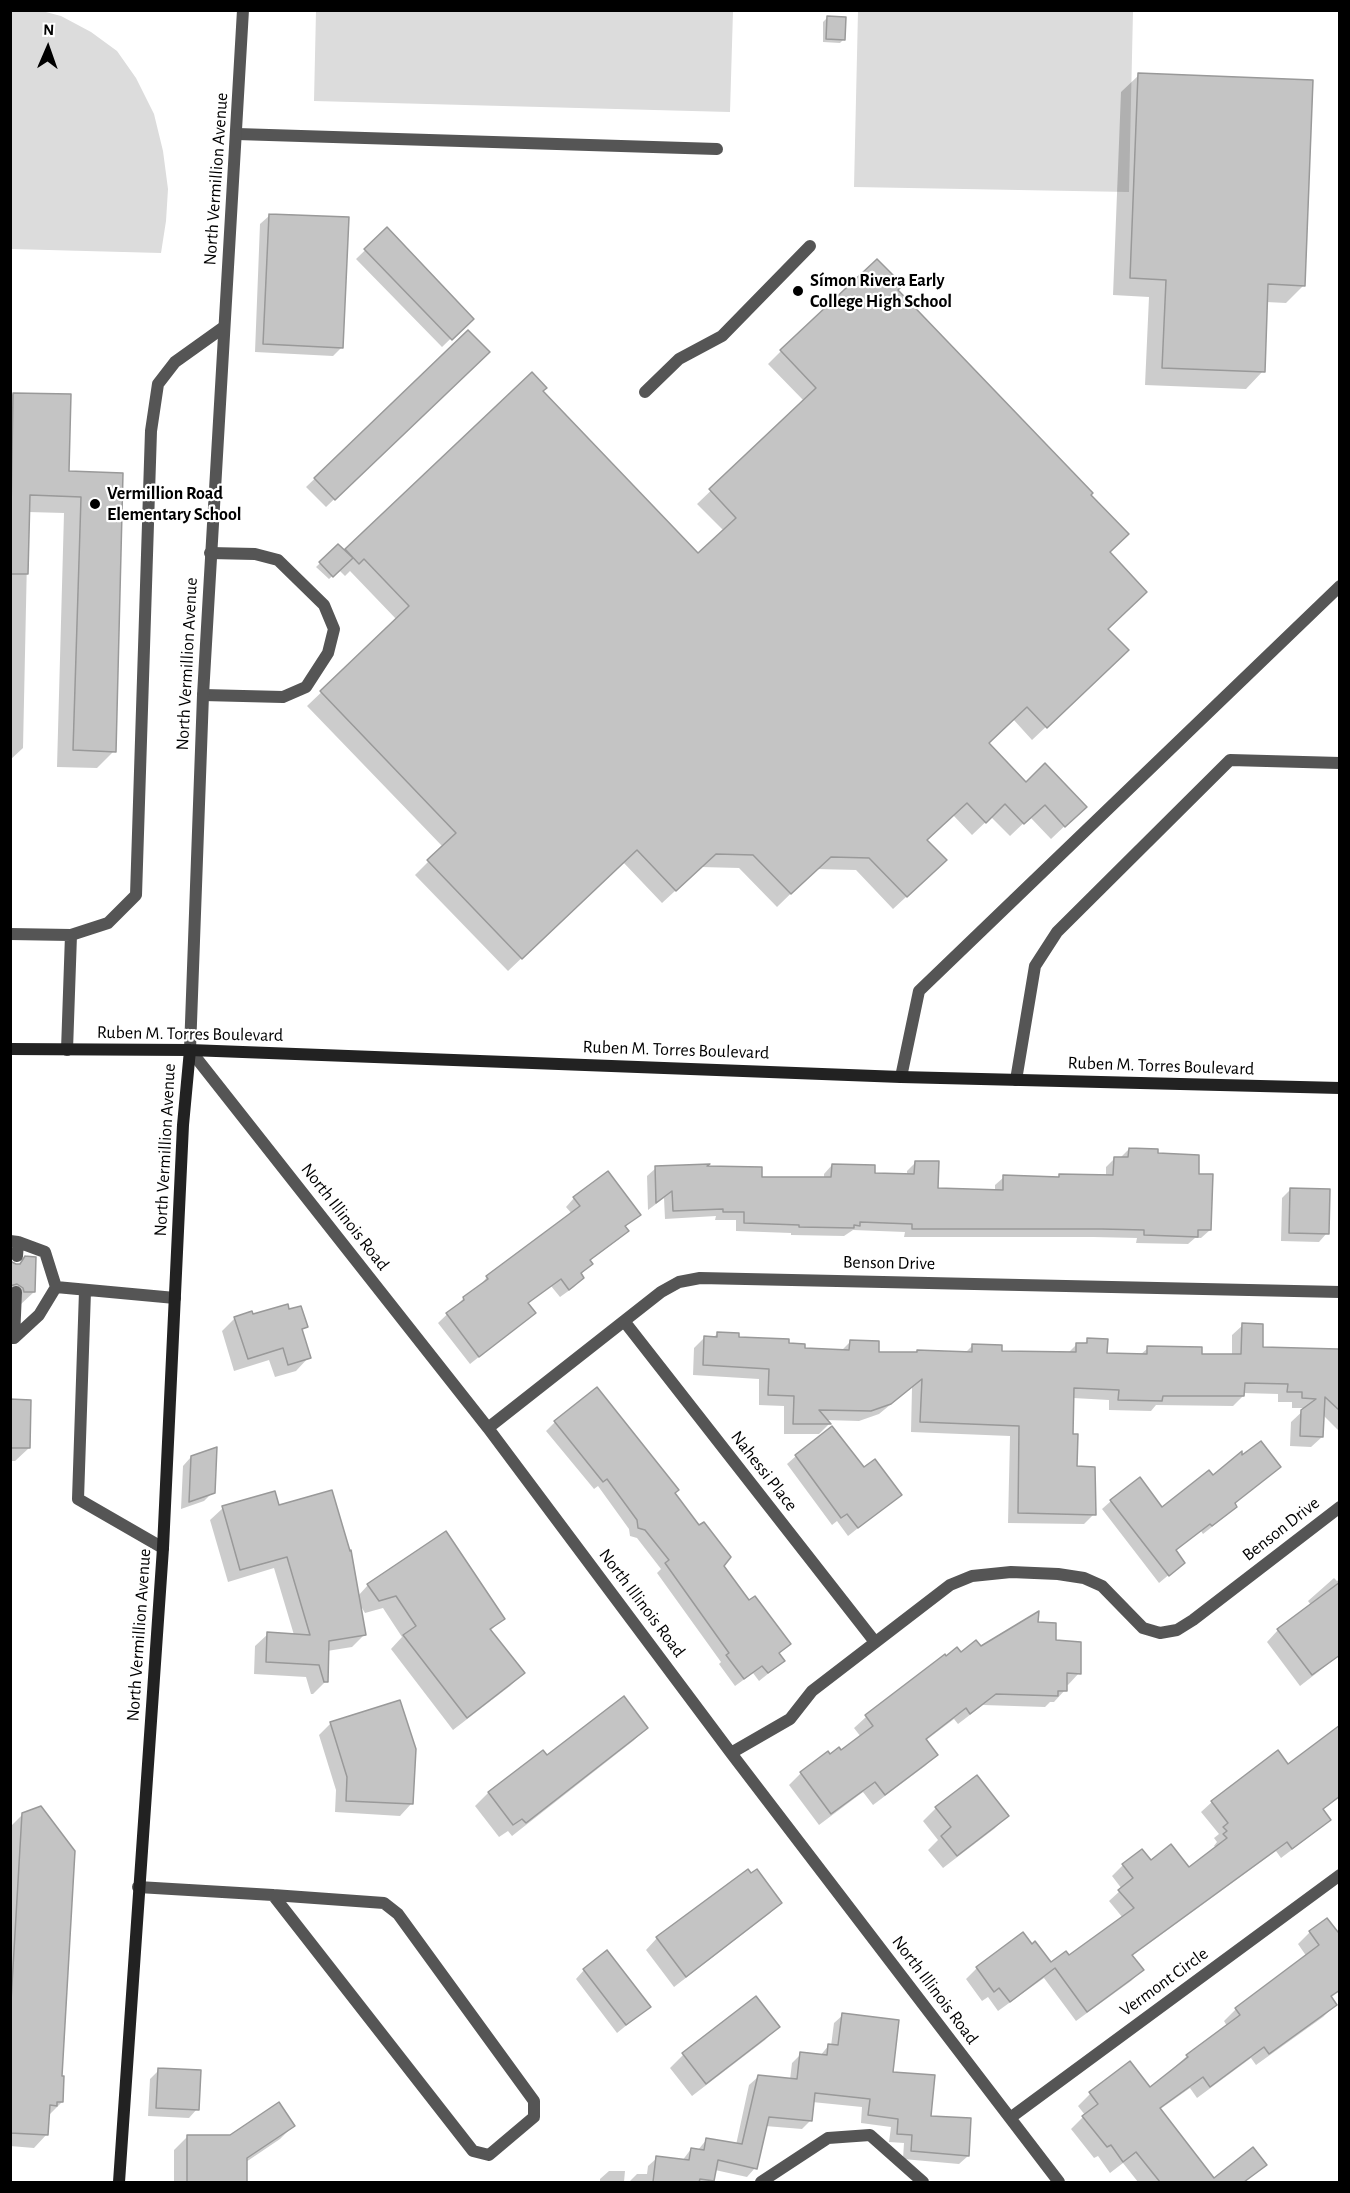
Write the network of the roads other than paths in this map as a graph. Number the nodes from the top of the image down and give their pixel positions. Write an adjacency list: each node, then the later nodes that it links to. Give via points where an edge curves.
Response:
1 (243, 10): 2 (street, North Vermillion Avenue)
2 (237, 134): 3 (street); 5 (street, North Vermillion Avenue)
3 (717, 149)
4 (810, 246): 6 (street, via 722,336 679,359)
5 (224, 327): 7 (street, North Vermillion Avenue); 12 (street, via 175,362 158,384 151,431 136,895 108,923)
6 (645, 392)
7 (210, 553): 9 (street, North Vermillion Avenue); 9 (street, via 255,554 278,560 324,605 333,629 328,653 306,687 283,697)
8 (1340, 586): 16 (street, via 919,991)
9 (203, 695): 15 (street, North Vermillion Avenue)
10 (1340, 763): 17 (street, via 1230,760 1057,932 1035,966)
11 (10, 934): 12 (street)
12 (71, 935): 14 (street)
13 (10, 1049): 14 (main road, Ruben M. Torres Boulevard)
14 (67, 1050): 15 (main road, Ruben M. Torres Boulevard)
15 (190, 1050): 16 (main road, Ruben M. Torres Boulevard); 25 (main road, North Vermillion Avenue); 28 (street, North Illinois Road)
16 (901, 1077): 17 (main road, Ruben M. Torres Boulevard)
17 (1016, 1080): 18 (main road, Ruben M. Torres Boulevard)
18 (1340, 1088)
19 (14, 1241): 20 (street); 21 (street, via 45,1252)
20 (17, 1256)
21 (56, 1287): 22 (street); 27 (street, via 39,1315)
22 (85, 1291): 25 (street); 30 (street, via 78,1499)
23 (16, 1292): 27 (street)
24 (1340, 1292): 26 (street, Benson Drive, via 700,1278 679,1282 661,1292)
25 (175, 1298): 30 (main road, North Vermillion Avenue)
26 (624, 1321): 28 (street, Benson Drive); 31 (street, Nahessi Place)
27 (12, 1338)
28 (488, 1428): 32 (street, North Illinois Road)
29 (1340, 1507): 31 (street, Benson Drive, via 1177,1630 1160,1633 1143,1628 1102,1586 1084,1578 1011,1572 972,1576 950,1585)
30 (164, 1548): 34 (main road, North Vermillion Avenue)
31 (875, 1642): 32 (street, Benson Drive, via 812,1690 790,1719)
32 (731, 1753): 36 (street, North Illinois Road)
33 (1340, 1875): 36 (street, Vermont Circle)
34 (138, 1887): 35 (street); 37 (main road, North Vermillion Avenue)
35 (273, 1895): 35 (street, via 384,1903 399,1914 534,2101 534,2117 489,2155 473,2151)
36 (1010, 2118): 40 (street, North Illinois Road)
37 (119, 2182)
38 (761, 2182): 39 (street, via 828,2138 870,2135)
39 (923, 2182)
40 (1059, 2182)

